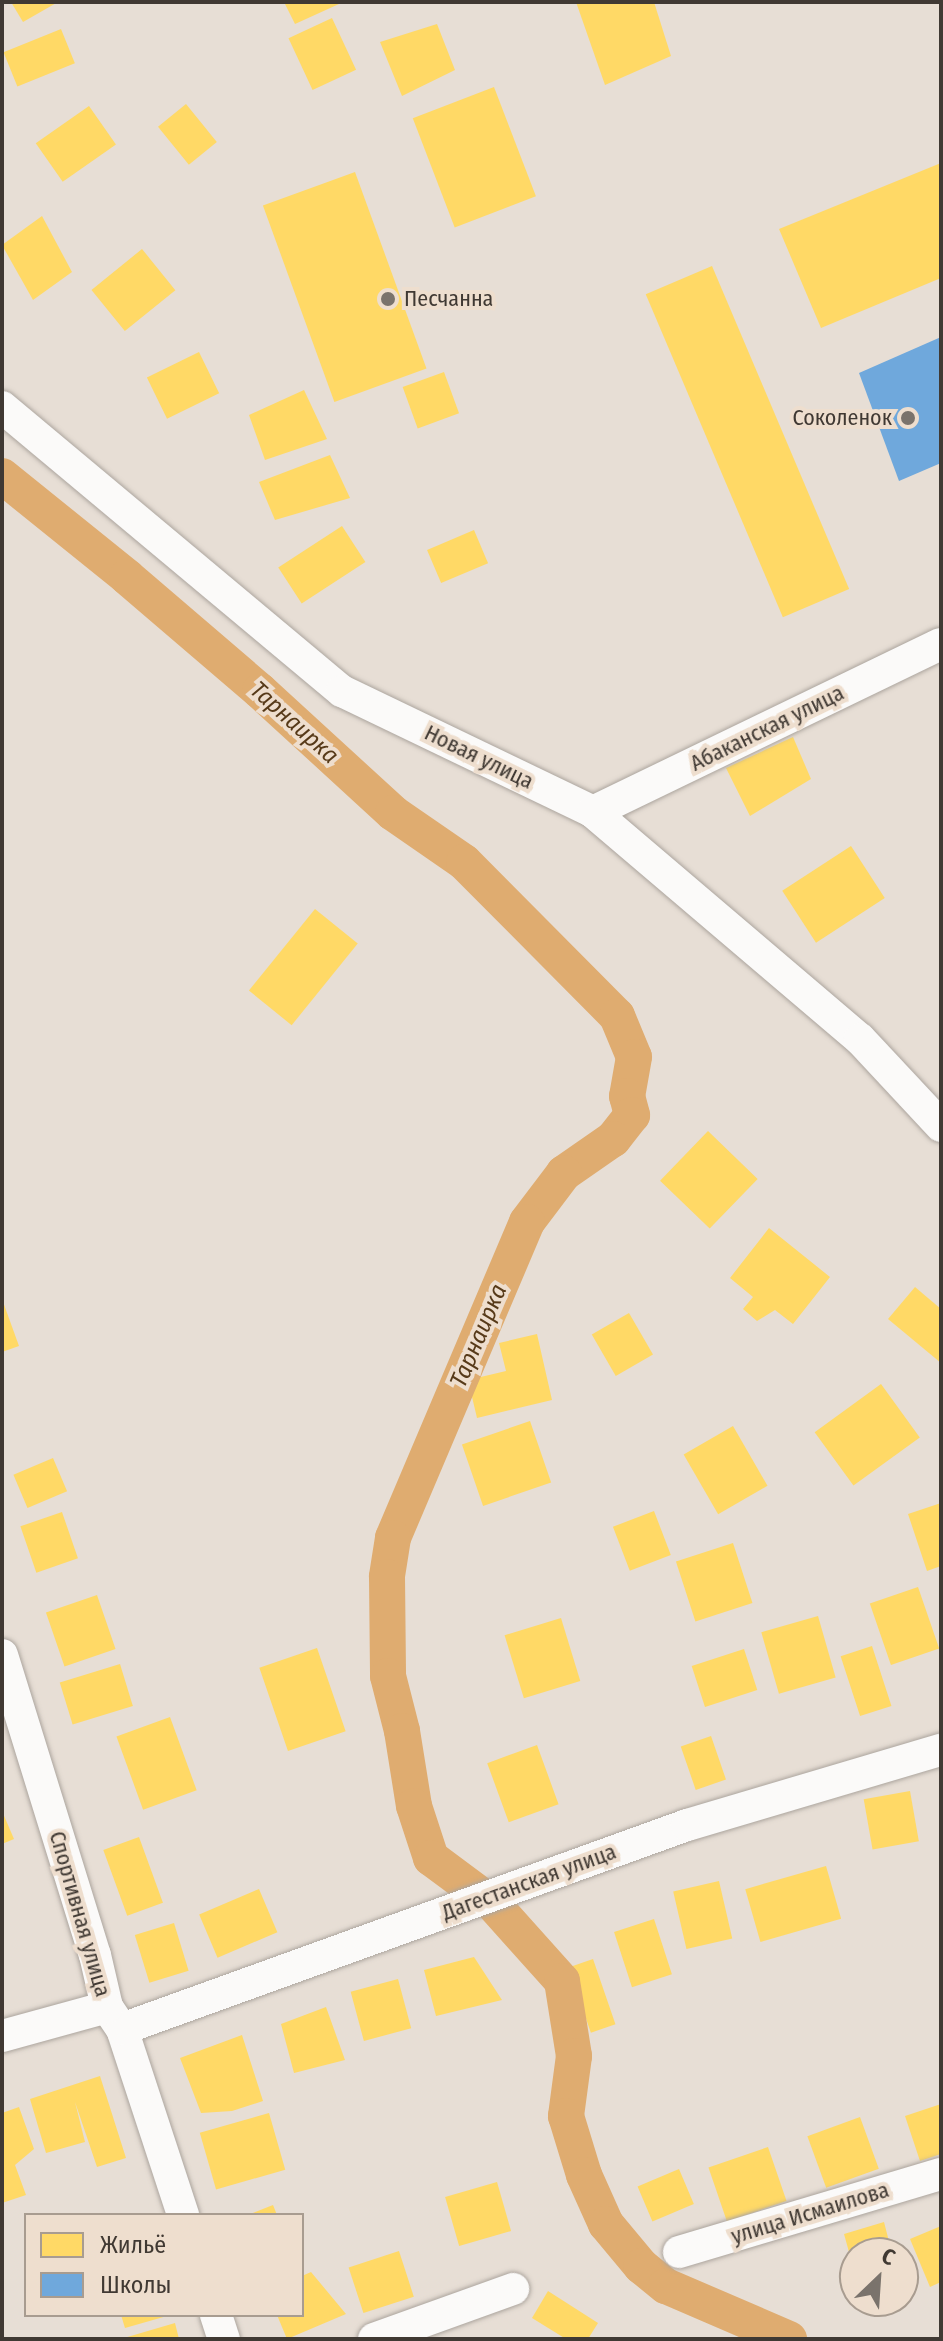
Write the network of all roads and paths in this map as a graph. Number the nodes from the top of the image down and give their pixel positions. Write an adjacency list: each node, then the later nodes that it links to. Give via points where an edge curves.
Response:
1 (2, 407): 3 (street, Новая улица, via 342,691)
2 (941, 644): 3 (street, Абаканская улица)
3 (593, 812): 4 (street, Новая улица, via 860,1039)
4 (941, 1126)
5 (2, 1655): 7 (street, Спортивная улица)
6 (941, 1750): 7 (street, Дагестанская улица, via 687,1825 431,1918)
7 (114, 2018): 8 (street, Дагестанская улица); 10 (street, Спортивная улица)
8 (2, 2036)
9 (941, 2174): 11 (street, улица Исмаилова)
10 (182, 2213)
11 (679, 2252)
12 (513, 2289): 15 (street)
13 (217, 2317): 14 (street)
14 (224, 2339)
15 (374, 2339)

